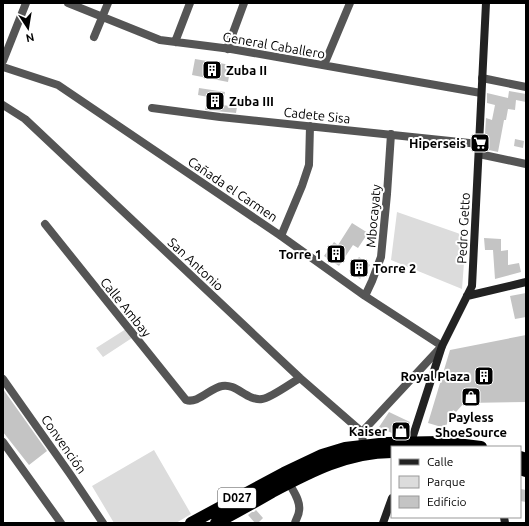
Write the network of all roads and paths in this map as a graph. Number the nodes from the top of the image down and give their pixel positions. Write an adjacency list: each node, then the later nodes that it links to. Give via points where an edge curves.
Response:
1 (26, 3): 12 (street)
2 (68, 3): 8 (street, General Caballero)
3 (108, 3): 8 (street)
4 (190, 3): 10 (street)
5 (244, 3): 11 (street)
6 (350, 3): 13 (street)
7 (486, 3): 15 (street, Pedro Getto)
8 (102, 17): 9 (street); 10 (street, General Caballero, via 160,40)
9 (94, 37)
10 (174, 42): 11 (street, General Caballero)
11 (227, 49): 13 (street, General Caballero)
12 (3, 61)
13 (324, 65): 17 (street, General Caballero)
14 (3, 67): 26 (street, Cañada el Carmen, via 58,85)
15 (482, 78): 16 (street); 17 (street, Pedro Getto)
16 (526, 87)
17 (481, 93): 22 (street, Pedro Getto)
18 (3, 105): 31 (street, San Antonio, via 25,119)
19 (152, 108): 20 (street, Cadete Sisa)
20 (310, 126): 21 (street, Cadete Sisa); 26 (street, via 309,165)
21 (391, 134): 22 (street, Cadete Sisa); 28 (street, Mbocayaty, via 381,256)
22 (479, 144): 23 (street, Pedro Getto)
23 (479, 154): 24 (street); 29 (street, Pedro Getto, via 472,286)
24 (526, 164)
25 (46, 224): 31 (street, Calle Ambay, via 186,400 190,402 224,385 252,398 262,399)
26 (281, 236): 28 (street, Cañada el Carmen)
27 (526, 282): 29 (street)
28 (365, 296): 30 (street, Cañada el Carmen)
29 (467, 296): 30 (street, Pedro Getto)
30 (442, 346): 33 (street); 35 (street, Pedro Getto)
31 (300, 378): 33 (street, San Antonio)
32 (3, 380): 42 (street, Convención)
33 (362, 432): 36 (street)
34 (3, 442): 41 (street)
35 (411, 442): 36 (highway, D027); 37 (highway, D027)
36 (363, 446): 43 (highway, D027, via 322,455 284,472)
37 (473, 446)
38 (391, 452): 39 (highway, D027, via 351,457)
39 (289, 483): 44 (highway, D027); 45 (street, via 300,506)
40 (391, 501): 46 (street)
41 (60, 523)
42 (103, 523)
43 (191, 523)
44 (216, 523)
45 (295, 523)
46 (383, 523)

